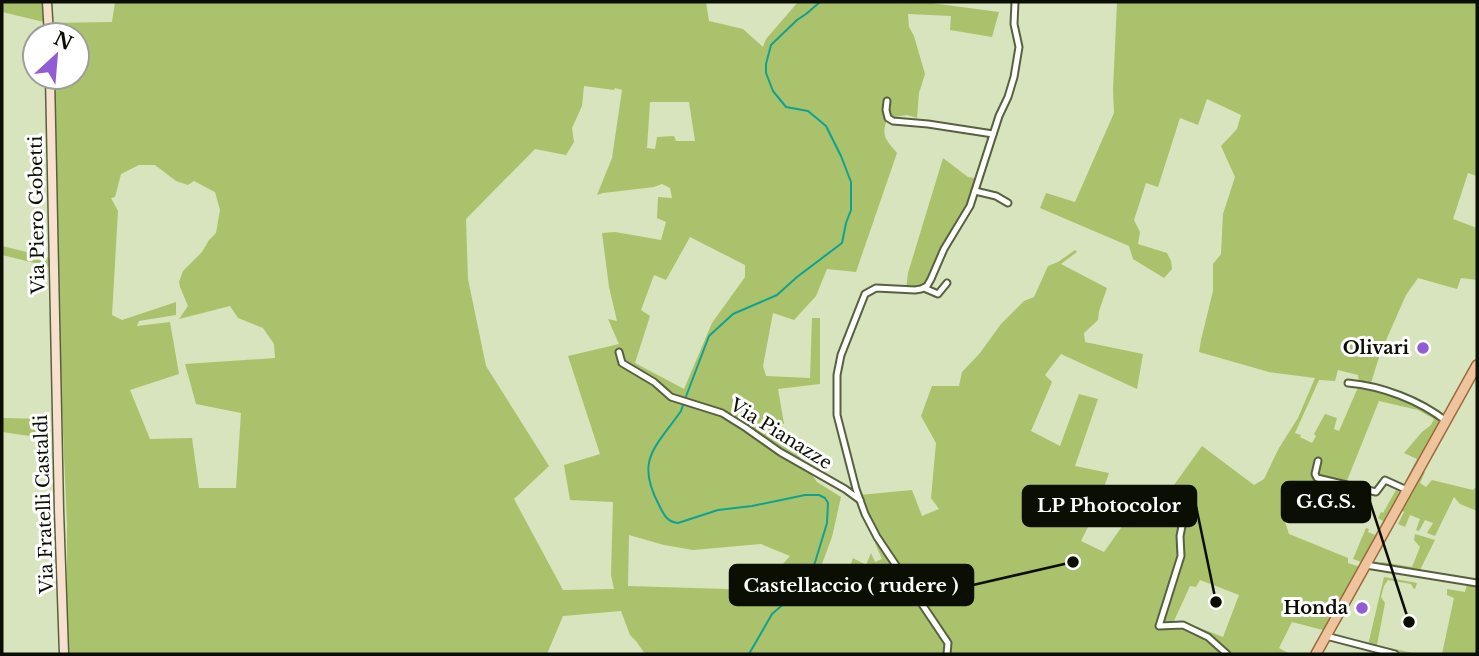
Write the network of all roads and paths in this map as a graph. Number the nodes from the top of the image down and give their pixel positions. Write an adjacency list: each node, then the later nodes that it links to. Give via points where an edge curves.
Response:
1 (47, 2): 3 (street)
2 (1015, 2): 6 (street, via 1018,59)
3 (48, 21)
4 (50, 91): 11 (street, Via Piero Gobetti)
5 (887, 101): 6 (street, via 888,118 893,121)
6 (993, 134): 7 (street)
7 (975, 191): 8 (street); 10 (street)
8 (1008, 203)
9 (947, 283): 10 (street, via 938,294)
10 (924, 288): 18 (street, via 876,288 865,294 841,355 837,415)
11 (56, 352): 23 (street, Via Fratelli Castaldi)
12 (619, 352): 18 (street, Via Pianazze, via 622,363 671,397 722,413)
13 (1477, 365): 15 (main road)
14 (1348, 383): 15 (street, via 1369,385 1420,404)
15 (1446, 421): 17 (main road)
16 (1318, 461): 17 (street, via 1317,478 1376,492 1385,480)
17 (1407, 489): 20 (main road)
18 (860, 500): 24 (street, via 877,537 948,643)
19 (1182, 526): 25 (street, via 1181,556 1159,626 1183,625 1208,637)
20 (1366, 565): 21 (street); 22 (main road)
21 (1477, 583)
22 (1325, 636): 26 (main road); 27 (street)
23 (64, 654)
24 (947, 654)
25 (1227, 654)
26 (1316, 654)
27 (1395, 654)

